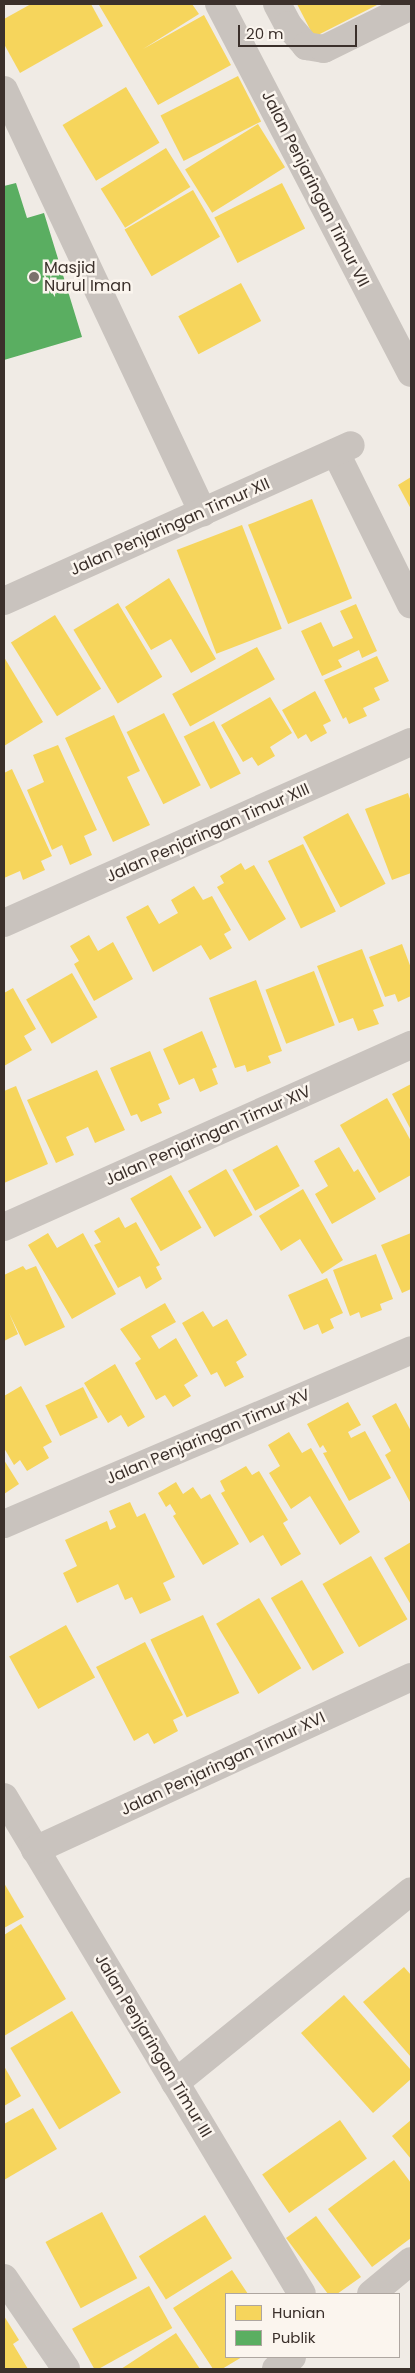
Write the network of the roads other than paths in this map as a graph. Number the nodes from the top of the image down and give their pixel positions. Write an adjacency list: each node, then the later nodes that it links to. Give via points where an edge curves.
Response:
1 (219, 4): 5 (street, Jalan Penjaringan Timur VII)
2 (277, 4): 3 (street, via 288,25 306,46 324,49)
3 (411, 6)
4 (4, 90): 7 (street)
5 (402, 336): 6 (street, Jalan Penjaringan Timur VII)
6 (411, 373)
7 (203, 512): 8 (street, Jalan Penjaringan Timur XII); 9 (street, Jalan Penjaringan Timur XII, via 343,449)
8 (4, 600)
9 (411, 605)
10 (411, 742): 11 (street, Jalan Penjaringan Timur XIII)
11 (4, 923)
12 (411, 1045): 13 (street, Jalan Penjaringan Timur XIV)
13 (4, 1228)
14 (411, 1350): 15 (street, Jalan Penjaringan Timur XV)
15 (4, 1524)
16 (411, 1677): 18 (street, Jalan Penjaringan Timur XVI)
17 (4, 1797): 18 (street, Jalan Penjaringan Timur III)
18 (36, 1850): 20 (street, Jalan Penjaringan Timur III)
19 (411, 1891): 20 (street)
20 (175, 2083): 23 (street, Jalan Penjaringan Timur III)
21 (411, 2261): 24 (street)
22 (4, 2278): 26 (street)
23 (301, 2293)
24 (372, 2293)
25 (291, 2358): 27 (street)
26 (66, 2369)
27 (276, 2369)

